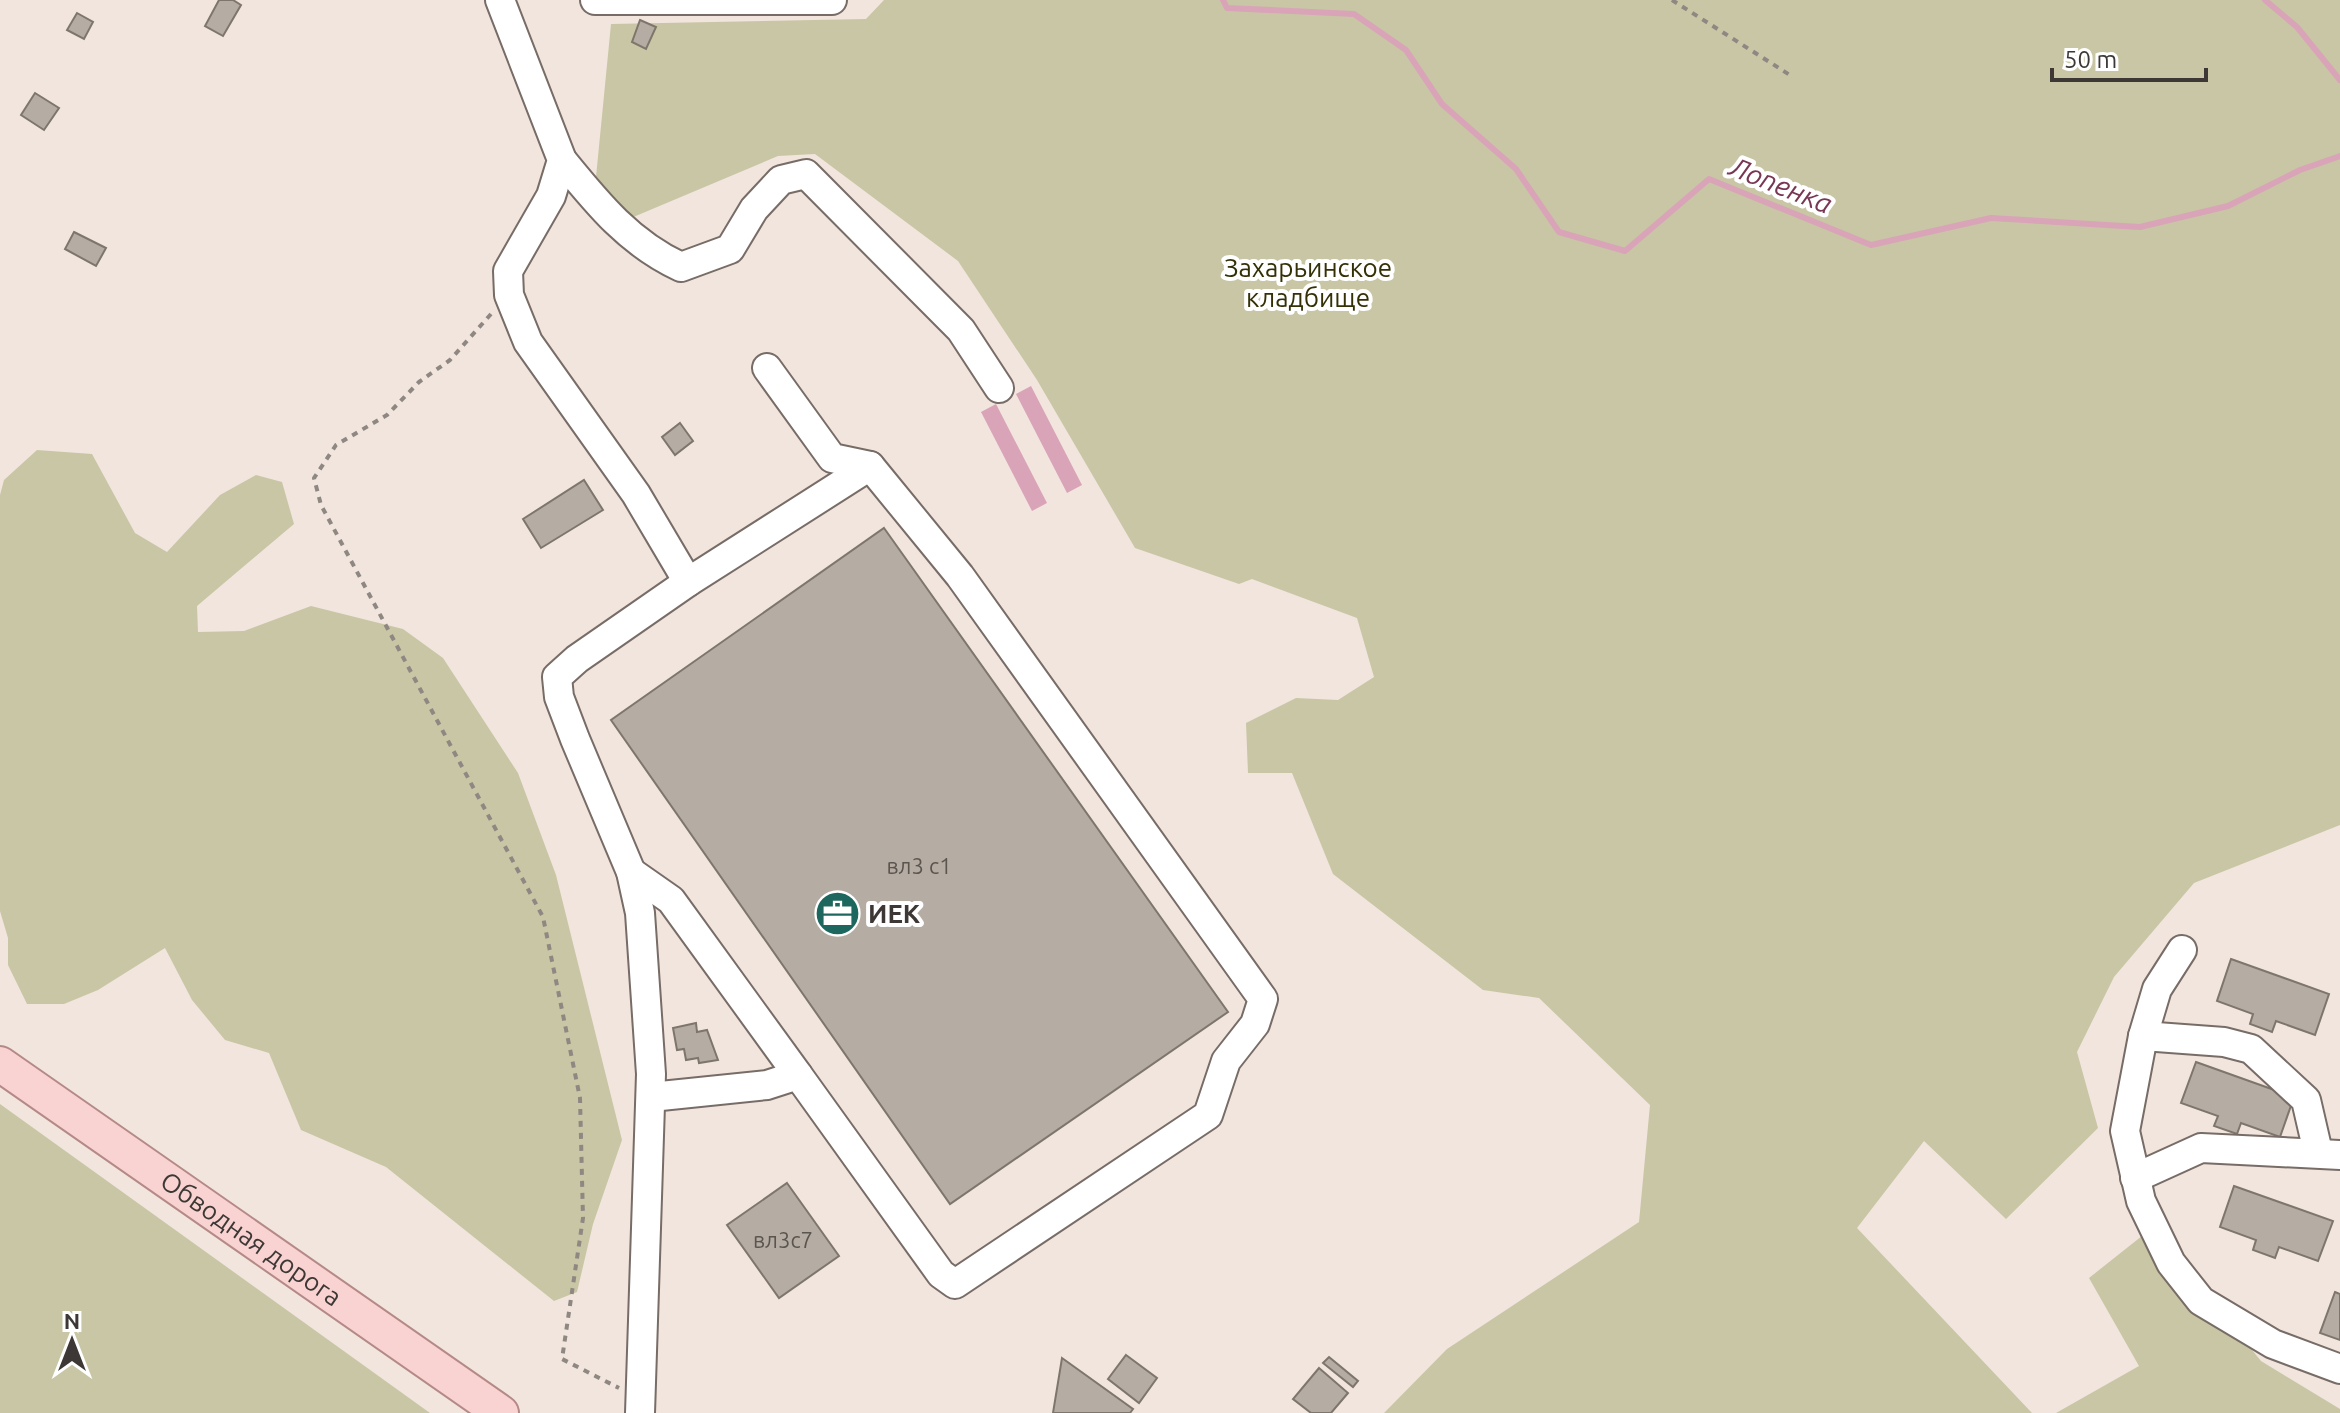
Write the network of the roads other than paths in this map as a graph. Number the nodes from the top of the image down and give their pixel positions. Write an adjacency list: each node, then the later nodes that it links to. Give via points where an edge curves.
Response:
1 (500, 0): 4 (street)
2 (595, 0): 3 (street)
3 (832, 0)
4 (562, 160): 6 (street, via 607,215 649,252 681,267 730,249 754,209 781,180 806,174 961,330); 8 (street, via 551,196 508,271 509,295 528,342 636,494)
5 (767, 368): 7 (street, via 832,458)
6 (999, 388)
7 (870, 466): 8 (street); 13 (street, via 960,576 1263,999 1255,1024 1226,1061 1208,1115 955,1284 941,1274)
8 (688, 582): 9 (street, via 557,677 559,697)
9 (631, 872): 13 (street, via 671,900); 14 (street, via 640,913)
10 (2182, 950): 11 (street, via 2157,989)
11 (2143, 1036): 15 (street, via 2251,1049 2306,1100); 16 (street, via 2125,1131)
12 (0, 1064): 19 (main road, Обводная дорога)
13 (798, 1075): 14 (street, via 767,1085)
14 (651, 1097): 18 (street)
15 (2329, 1153): 16 (street, via 2201,1148)
16 (2135, 1178): 17 (street, via 2171,1263 2201,1301 2273,1344)
17 (2340, 1369)
18 (641, 1406)
19 (501, 1413)

